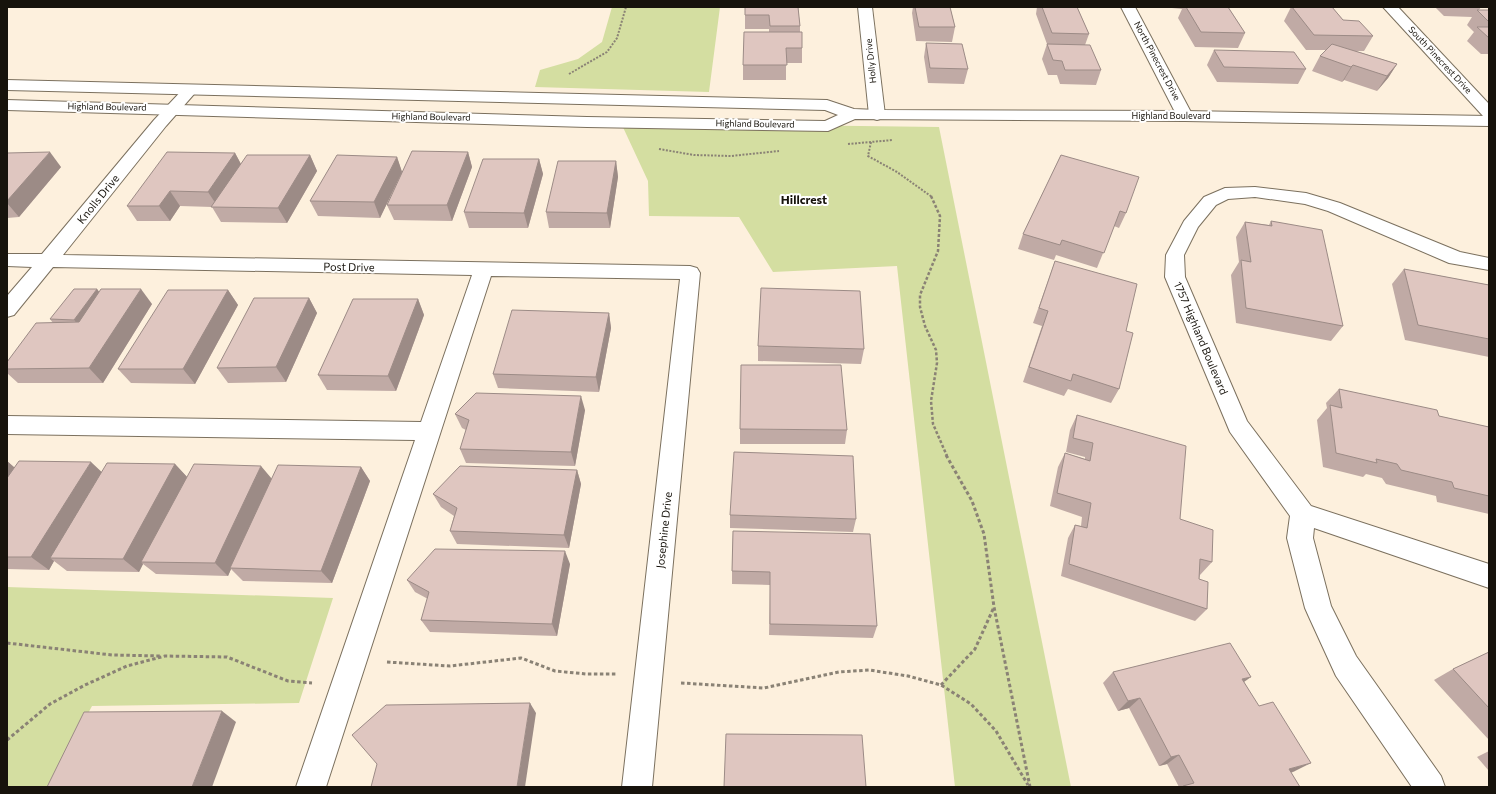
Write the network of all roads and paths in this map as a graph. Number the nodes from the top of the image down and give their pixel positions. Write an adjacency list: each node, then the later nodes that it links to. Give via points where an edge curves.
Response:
1 (626, 7): 7 (path, via 617,38 607,52)
2 (865, 7): 12 (main road, Holly Drive)
3 (1128, 7): 13 (main road, North Pinecrest Drive)
4 (1390, 7): 10 (main road, South Pinecrest Drive)
5 (7, 84): 6 (main road, Highland Boulevard)
6 (190, 90): 7 (main road, Highland Boulevard); 9 (main road, Knolls Drive)
7 (531, 98): 11 (main road, Highland Boulevard, via 827,105)
8 (7, 105): 9 (main road, Highland Boulevard)
9 (172, 109): 11 (main road, Highland Boulevard, via 587,122 828,126); 16 (main road, Knolls Drive)
10 (1489, 113)
11 (852, 114): 12 (main road, Highland Boulevard)
12 (877, 115): 13 (main road, Highland Boulevard); 25 (path, via 868,156 897,172 931,196 940,216 938,251 920,294 920,307 925,326 936,350 937,363 931,401 933,424 943,449 972,501 984,534)
13 (1185, 116): 14 (main road, Highland Boulevard)
14 (1489, 122)
15 (7, 260): 16 (main road, Post Drive)
16 (47, 261): 18 (main road, Post Drive); 20 (main road, Knolls Drive)
17 (1489, 264): 23 (main road, 1757 Highland Boulevard, via 1456,258 1334,207 1279,194 1225,194 1210,201 1190,226 1175,255 1175,277 1238,426)
18 (483, 270): 19 (main road, Post Drive); 22 (main road)
19 (690, 274): 29 (main road, Josephine Drive)
20 (7, 310)
21 (7, 425): 22 (main road)
22 (430, 432): 28 (main road)
23 (1303, 514): 24 (main road); 36 (main road, via 1300,538 1318,608 1346,666)
24 (1489, 576)
25 (994, 607): 31 (path, via 974,648); 35 (path)
26 (7, 643): 27 (path, via 112,655)
27 (165, 656): 30 (path, via 227,657 288,681); 32 (path, via 127,666 85,685 50,704)
28 (354, 659): 29 (path, via 408,665 450,666 520,658 555,671 613,673); 30 (main road)
29 (648, 681): 31 (path, via 764,688 839,672 869,670 908,676); 34 (main road, Josephine Drive)
30 (345, 684): 33 (main road)
31 (941, 685): 35 (path, via 971,704 996,731)
32 (7, 740)
33 (311, 787)
34 (637, 787)
35 (1030, 787)
36 (1430, 787)

